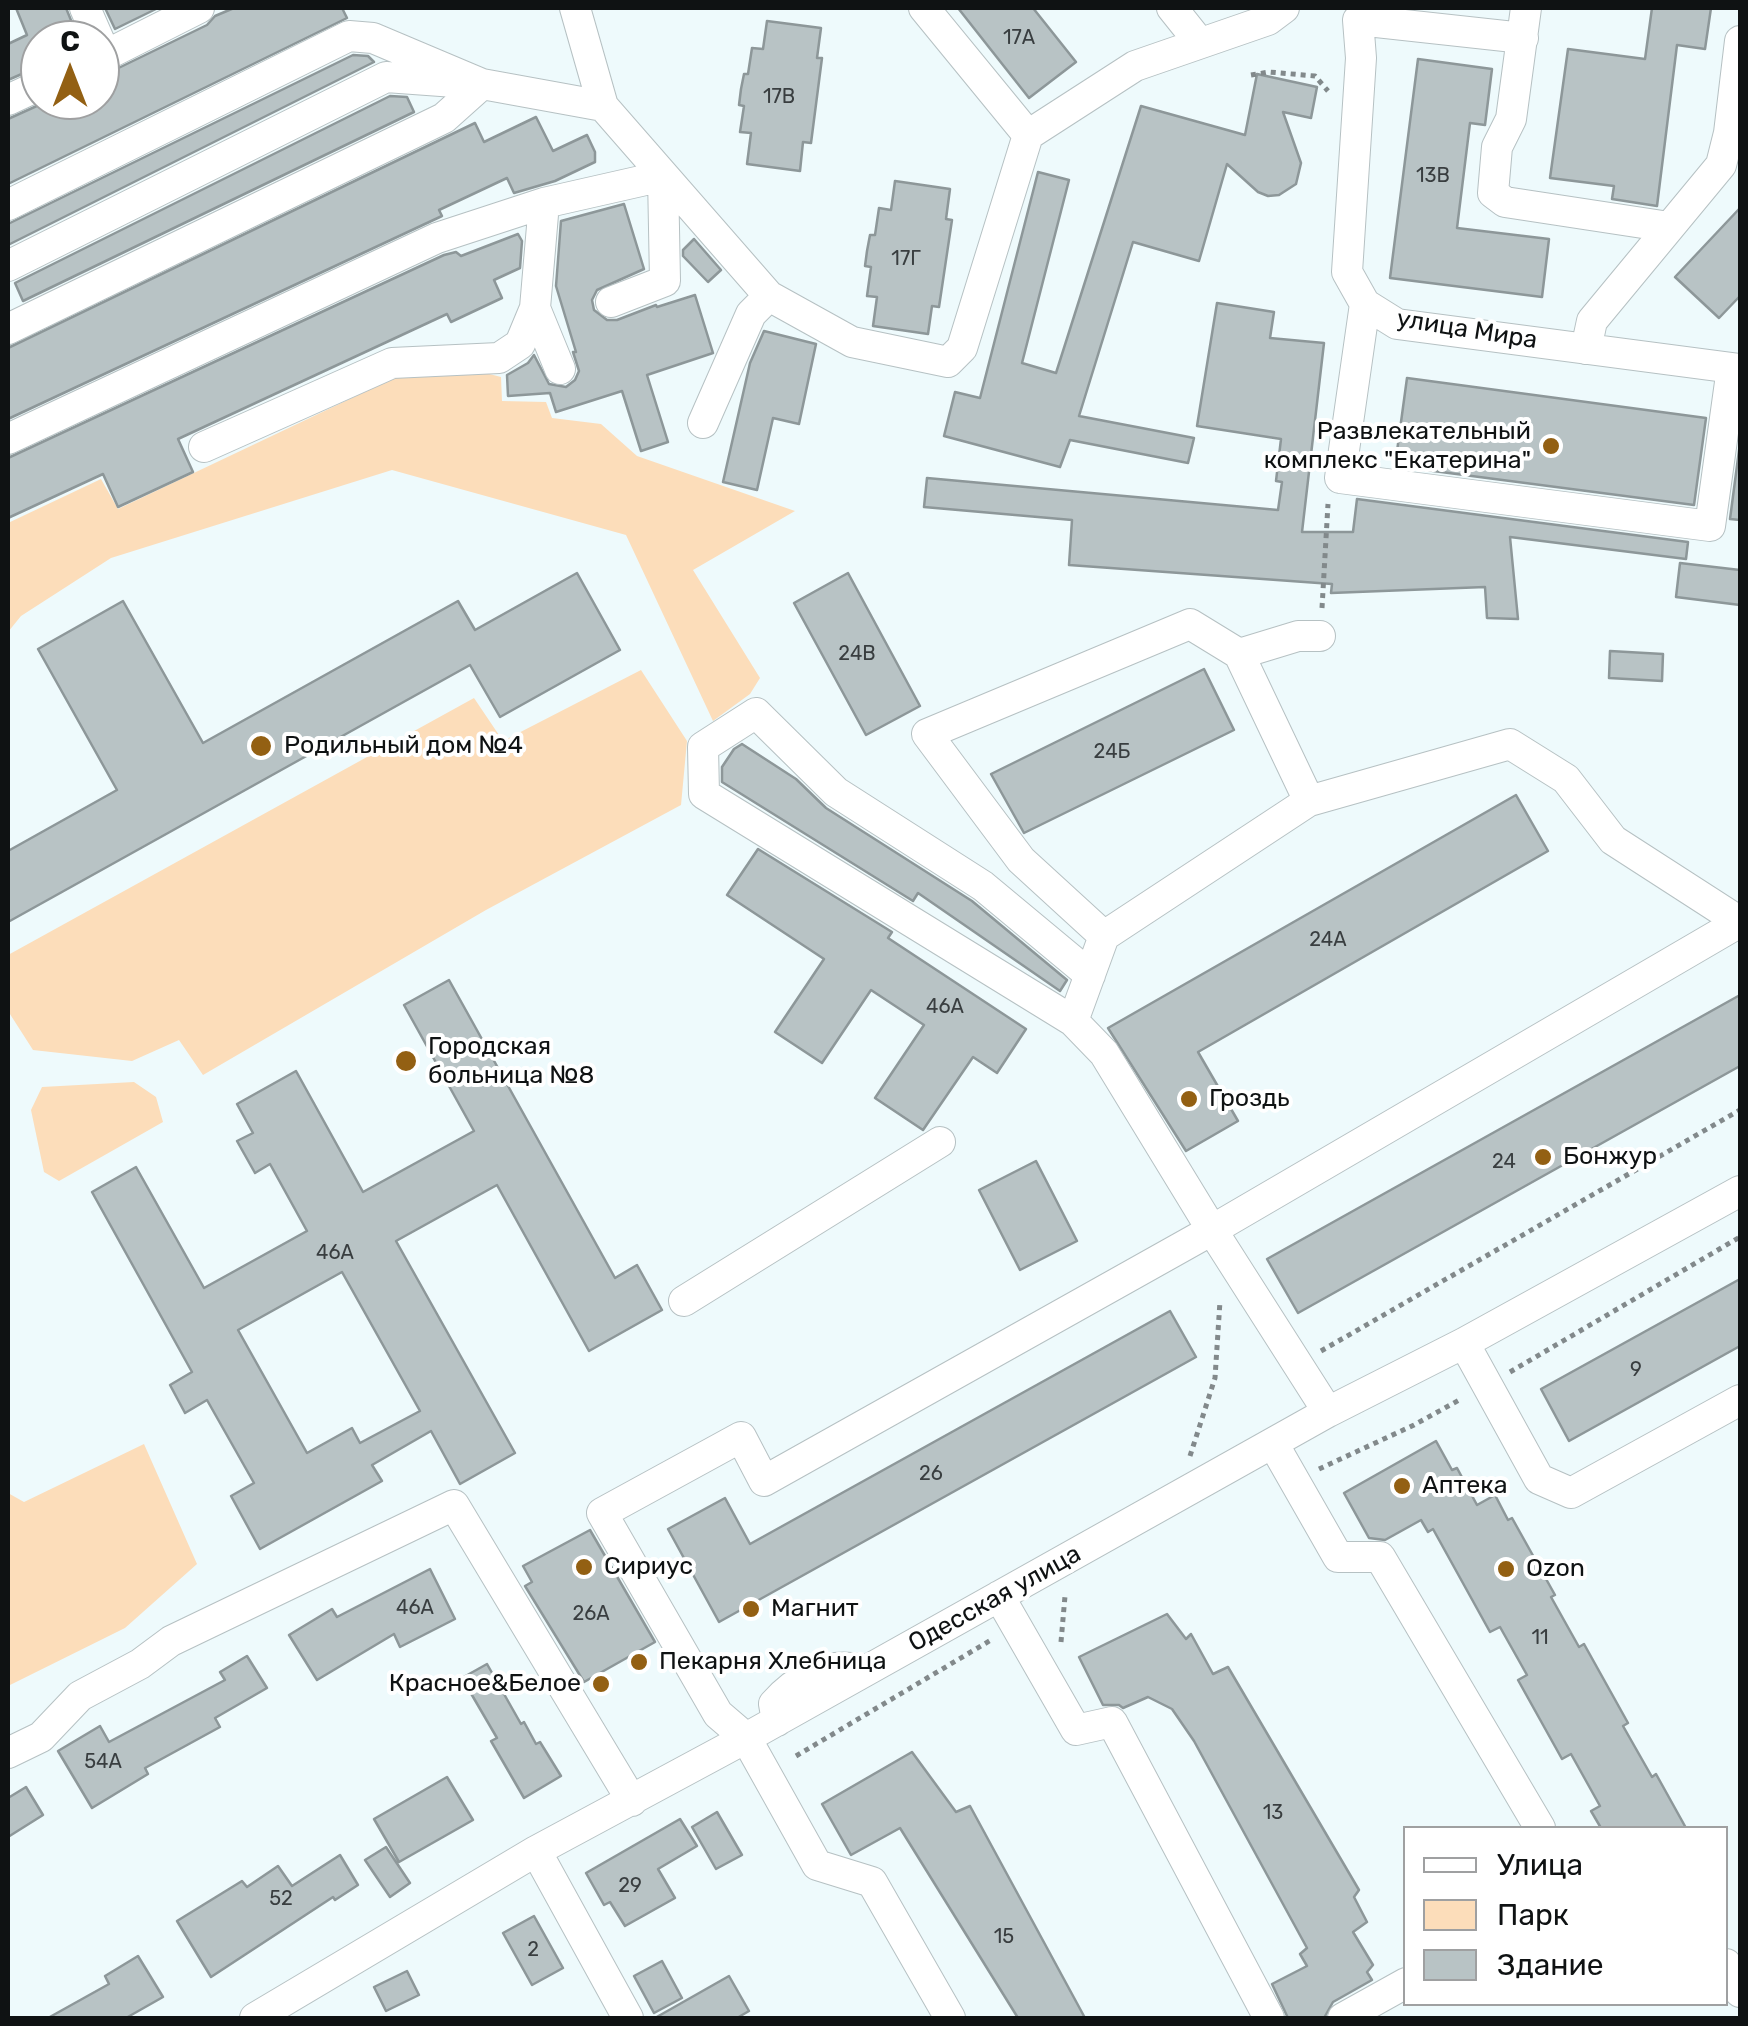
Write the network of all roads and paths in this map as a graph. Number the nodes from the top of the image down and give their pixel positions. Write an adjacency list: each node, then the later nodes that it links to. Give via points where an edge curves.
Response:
1 (575, 8): 14 (street)
2 (924, 8): 15 (street)
3 (1172, 8): 10 (street)
4 (1284, 8): 10 (street)
5 (193, 9): 9 (street)
6 (1355, 12): 7 (street); 24 (street, улица Мира, via 1360,58 1347,272)
7 (1524, 23): 20 (street, via 1493,193 1505,202)
8 (1740, 40): 16 (street)
9 (120, 41)
10 (1200, 43): 15 (street, via 1135,66)
11 (1251, 75): 13 (path, via 1314,76 1328,91)
12 (482, 84): 14 (street); 19 (street, via 373,38 349,36); 21 (street, via 386,77); 26 (street, via 444,118)
13 (1328, 104)
14 (603, 106): 17 (street)
15 (1028, 135): 22 (street, via 962,348 948,362 852,342)
16 (1735, 136): 20 (street, via 1721,165)
17 (662, 176): 18 (street); 22 (street); 23 (street, via 665,281)
18 (544, 203): 25 (street); 31 (street, via 437,238)
19 (8, 205)
20 (1669, 227): 27 (street, via 1592,321)
21 (8, 266)
22 (769, 296): 30 (street, via 751,314)
23 (610, 302)
24 (1365, 304): 27 (street, улица Мира, via 1397,324); 29 (street, via 1340,478 1710,526)
25 (536, 308): 28 (street); 32 (street, via 520,344 499,358 392,363)
26 (12, 317)
27 (1586, 349): 29 (street, улица Мира)
28 (560, 369)
29 (1736, 369)
30 (703, 423)
31 (8, 438)
32 (204, 447)
33 (1328, 502): 34 (path)
34 (1320, 636): 35 (street)
35 (1239, 654): 36 (street); 38 (street, via 1190,624 927,734 1022,860)
36 (1309, 801): 37 (street, via 1510,744 1566,779 1613,840); 38 (street)
37 (1740, 922): 44 (street)
38 (1104, 936): 39 (street)
39 (1090, 975): 40 (street); 40 (street, via 983,886 836,792 756,713 703,747 704,794)
40 (1073, 1021): 44 (street, via 1104,1053)
41 (1740, 1110): 47 (path)
42 (940, 1142): 45 (street)
43 (1740, 1191): 46 (street, Одесская улица)
44 (1218, 1239): 47 (street); 51 (path, via 1216,1378 1189,1459); 55 (street, via 764,1481 741,1437 602,1513 718,1714)
45 (684, 1301)
46 (1464, 1343): 48 (street, via 1539,1479 1571,1493); 49 (street, Одесская улица)
47 (1297, 1365): 49 (street)
48 (1740, 1400)
49 (1328, 1412): 50 (street, Одесская улица)
50 (1274, 1445): 52 (street, Одесская улица); 58 (street, via 1338,1557 1380,1557)
51 (1205, 1450)
52 (999, 1596): 55 (street, Одесская улица); 66 (street, via 1076,1730 1112,1722)
53 (1065, 1596): 54 (path)
54 (1061, 1645)
55 (746, 1738): 57 (street, Одесская улица); 65 (street, via 817,1865 872,1882)
56 (8, 1753): 57 (street, via 41,1737 80,1696 171,1641 454,1505)
57 (632, 1801): 59 (street, Одесская улица)
58 (1539, 1826)
59 (536, 1851): 63 (street, Одесская улица); 64 (street)
60 (1728, 1968): 62 (street)
61 (1403, 1985): 67 (street)
62 (1740, 1992)
63 (267, 2016)
64 (628, 2018)
65 (950, 2018)
66 (1269, 2018)
67 (1342, 2018)

